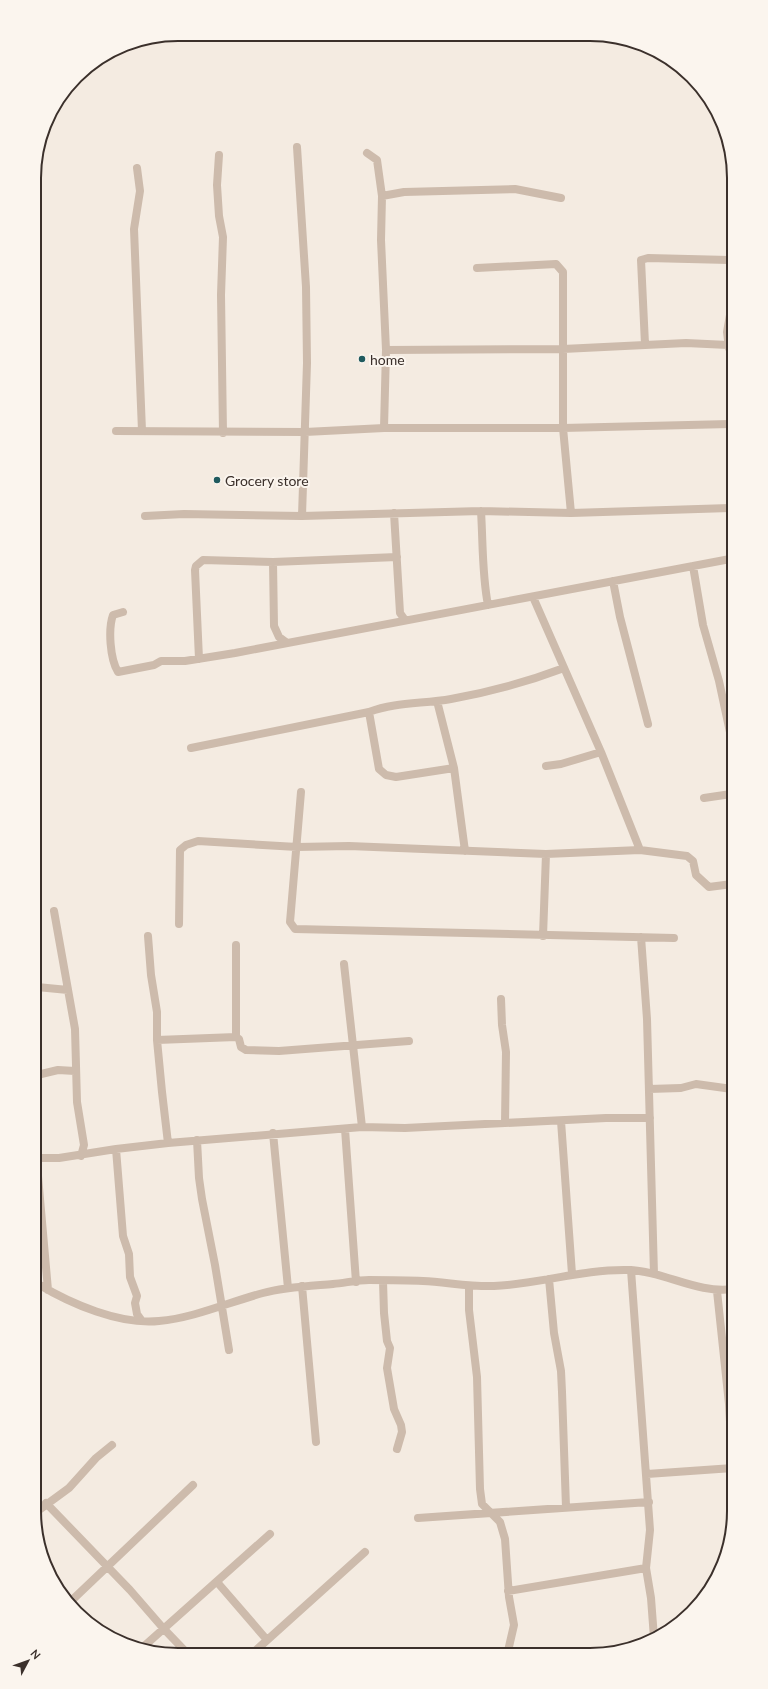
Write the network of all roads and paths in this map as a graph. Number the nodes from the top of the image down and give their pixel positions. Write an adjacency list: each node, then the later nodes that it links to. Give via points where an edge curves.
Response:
1 (297, 148): 19 (street, via 306,287)
2 (367, 153): 5 (street, via 377,160)
3 (219, 154): 18 (street, via 216,185 223,237)
4 (136, 168): 17 (street, via 140,191 134,229)
5 (382, 196): 6 (street, via 404,192 515,189); 12 (street, via 381,240)
6 (560, 198)
7 (727, 260): 9 (street, via 641,260)
8 (477, 268): 11 (street, via 556,264 561,268 564,276)
9 (645, 344): 10 (street); 11 (street)
10 (727, 347)
11 (563, 349): 12 (street); 15 (street)
12 (386, 350): 14 (street)
13 (727, 424): 15 (street)
14 (384, 428): 15 (street); 19 (street)
15 (564, 428): 23 (street)
16 (116, 431): 17 (street)
17 (142, 431): 18 (street)
18 (223, 432): 19 (street)
19 (305, 432): 25 (street)
20 (727, 508): 23 (street)
21 (481, 511): 22 (street); 23 (street); 32 (street, via 484,584)
22 (394, 513): 25 (street); 26 (street)
23 (571, 513)
24 (145, 516): 25 (street)
25 (302, 516)
26 (397, 558): 28 (street); 34 (street, via 400,613)
27 (727, 560): 29 (street)
28 (273, 562): 35 (street, via 274,626 279,637); 36 (street, via 203,560 196,566)
29 (693, 566): 30 (street); 40 (street, via 703,625)
30 (613, 581): 31 (street); 41 (street)
31 (533, 597): 32 (street); 37 (street)
32 (488, 605): 34 (street)
33 (123, 612): 36 (street, via 113,615 111,622 112,650 118,672 154,665 161,661)
34 (405, 620): 35 (street, via 375,628)
35 (287, 643): 36 (street)
36 (200, 659)
37 (564, 668): 38 (street, via 508,686); 43 (street)
38 (437, 701): 39 (street, via 382,707); 45 (street)
39 (369, 712): 42 (street); 45 (street, via 379,769 386,775 396,777)
40 (727, 718)
41 (648, 724)
42 (190, 748)
43 (601, 752): 44 (street); 50 (street)
44 (546, 766)
45 (454, 768): 51 (street)
46 (301, 792): 49 (street)
47 (727, 795): 48 (street)
48 (704, 798)
49 (297, 847): 51 (street, via 349,846); 55 (street, via 198,841 186,844 180,850); 57 (street, via 290,922 295,929)
50 (640, 850): 52 (street); 53 (street, via 687,856 693,861 696,875 709,887)
51 (465, 851): 52 (street)
52 (546, 854): 57 (street)
53 (727, 885)
54 (54, 911): 63 (street)
55 (180, 924)
56 (148, 936): 66 (street, via 157,1012)
57 (543, 936): 58 (street)
58 (641, 937): 59 (street); 72 (street)
59 (674, 938)
60 (236, 945): 65 (street)
61 (344, 964): 68 (street)
62 (41, 987): 63 (street)
63 (68, 990): 69 (street, via 75,1029)
64 (501, 999): 75 (street, via 506,1052)
65 (236, 1037): 66 (street); 68 (street, via 240,1039 241,1047 246,1050 279,1051)
66 (157, 1040): 80 (street)
67 (409, 1041): 68 (street)
68 (352, 1045): 76 (street)
69 (75, 1071): 70 (street, via 58,1070); 81 (street)
70 (41, 1074)
71 (727, 1088): 72 (street, via 696,1084 680,1088)
72 (649, 1089): 73 (street)
73 (650, 1118): 74 (street); 89 (street)
74 (561, 1121): 75 (street); 88 (street)
75 (505, 1123): 76 (street, via 405,1128)
76 (362, 1127): 77 (street)
77 (346, 1129): 78 (street); 92 (street)
78 (273, 1133): 79 (street); 96 (street)
79 (197, 1140): 80 (street); 100 (street, via 199,1178)
80 (168, 1142): 82 (street)
81 (84, 1145): 83 (street); 84 (street)
82 (116, 1148): 83 (street); 101 (street, via 123,1236 129,1254 130,1277 137,1296 137,1314)
83 (93, 1153): 84 (street)
84 (81, 1156): 85 (street)
85 (41, 1158)
86 (41, 1210): 97 (street)
87 (631, 1270): 88 (street); 89 (street); 108 (street)
88 (572, 1274): 90 (street)
89 (654, 1274): 99 (street)
90 (549, 1279): 95 (street, via 494,1286); 112 (street, via 561,1378)
91 (382, 1281): 92 (street); 95 (street, via 423,1281); 106 (street, via 387,1341 390,1348 387,1368 394,1409 402,1432)
92 (356, 1282): 94 (street)
93 (41, 1286): 97 (street)
94 (302, 1286): 96 (street); 104 (street)
95 (469, 1286): 114 (street, via 469,1310 477,1376 480,1490 482,1504)
96 (288, 1288): 100 (street)
97 (48, 1290): 101 (street, via 123,1319)
98 (727, 1290): 99 (street)
99 (717, 1291): 103 (street)
100 (221, 1304): 101 (street, via 161,1321); 102 (street)
101 (142, 1321)
102 (229, 1350)
103 (727, 1385)
104 (316, 1442)
105 (112, 1445): 111 (street, via 96,1458 69,1488)
106 (397, 1449)
107 (727, 1468): 108 (street)
108 (647, 1474): 110 (street)
109 (193, 1485): 118 (street)
110 (649, 1502): 112 (street); 119 (street, via 650,1530)
111 (46, 1503): 113 (street); 118 (street)
112 (566, 1507): 114 (street)
113 (41, 1508)
114 (492, 1513): 115 (street); 121 (street, via 500,1522 505,1539)
115 (418, 1518)
116 (270, 1534): 120 (street)
117 (365, 1552): 125 (street)
118 (108, 1567): 122 (street); 123 (street)
119 (646, 1568): 121 (street); 124 (street)
120 (217, 1582): 123 (street); 125 (street)
121 (508, 1591): 129 (street, via 514,1625)
122 (73, 1599)
123 (162, 1628): 126 (street); 127 (street)
124 (654, 1632)
125 (267, 1640): 128 (street)
126 (146, 1644)
127 (182, 1648)
128 (258, 1648)
129 (509, 1648)

